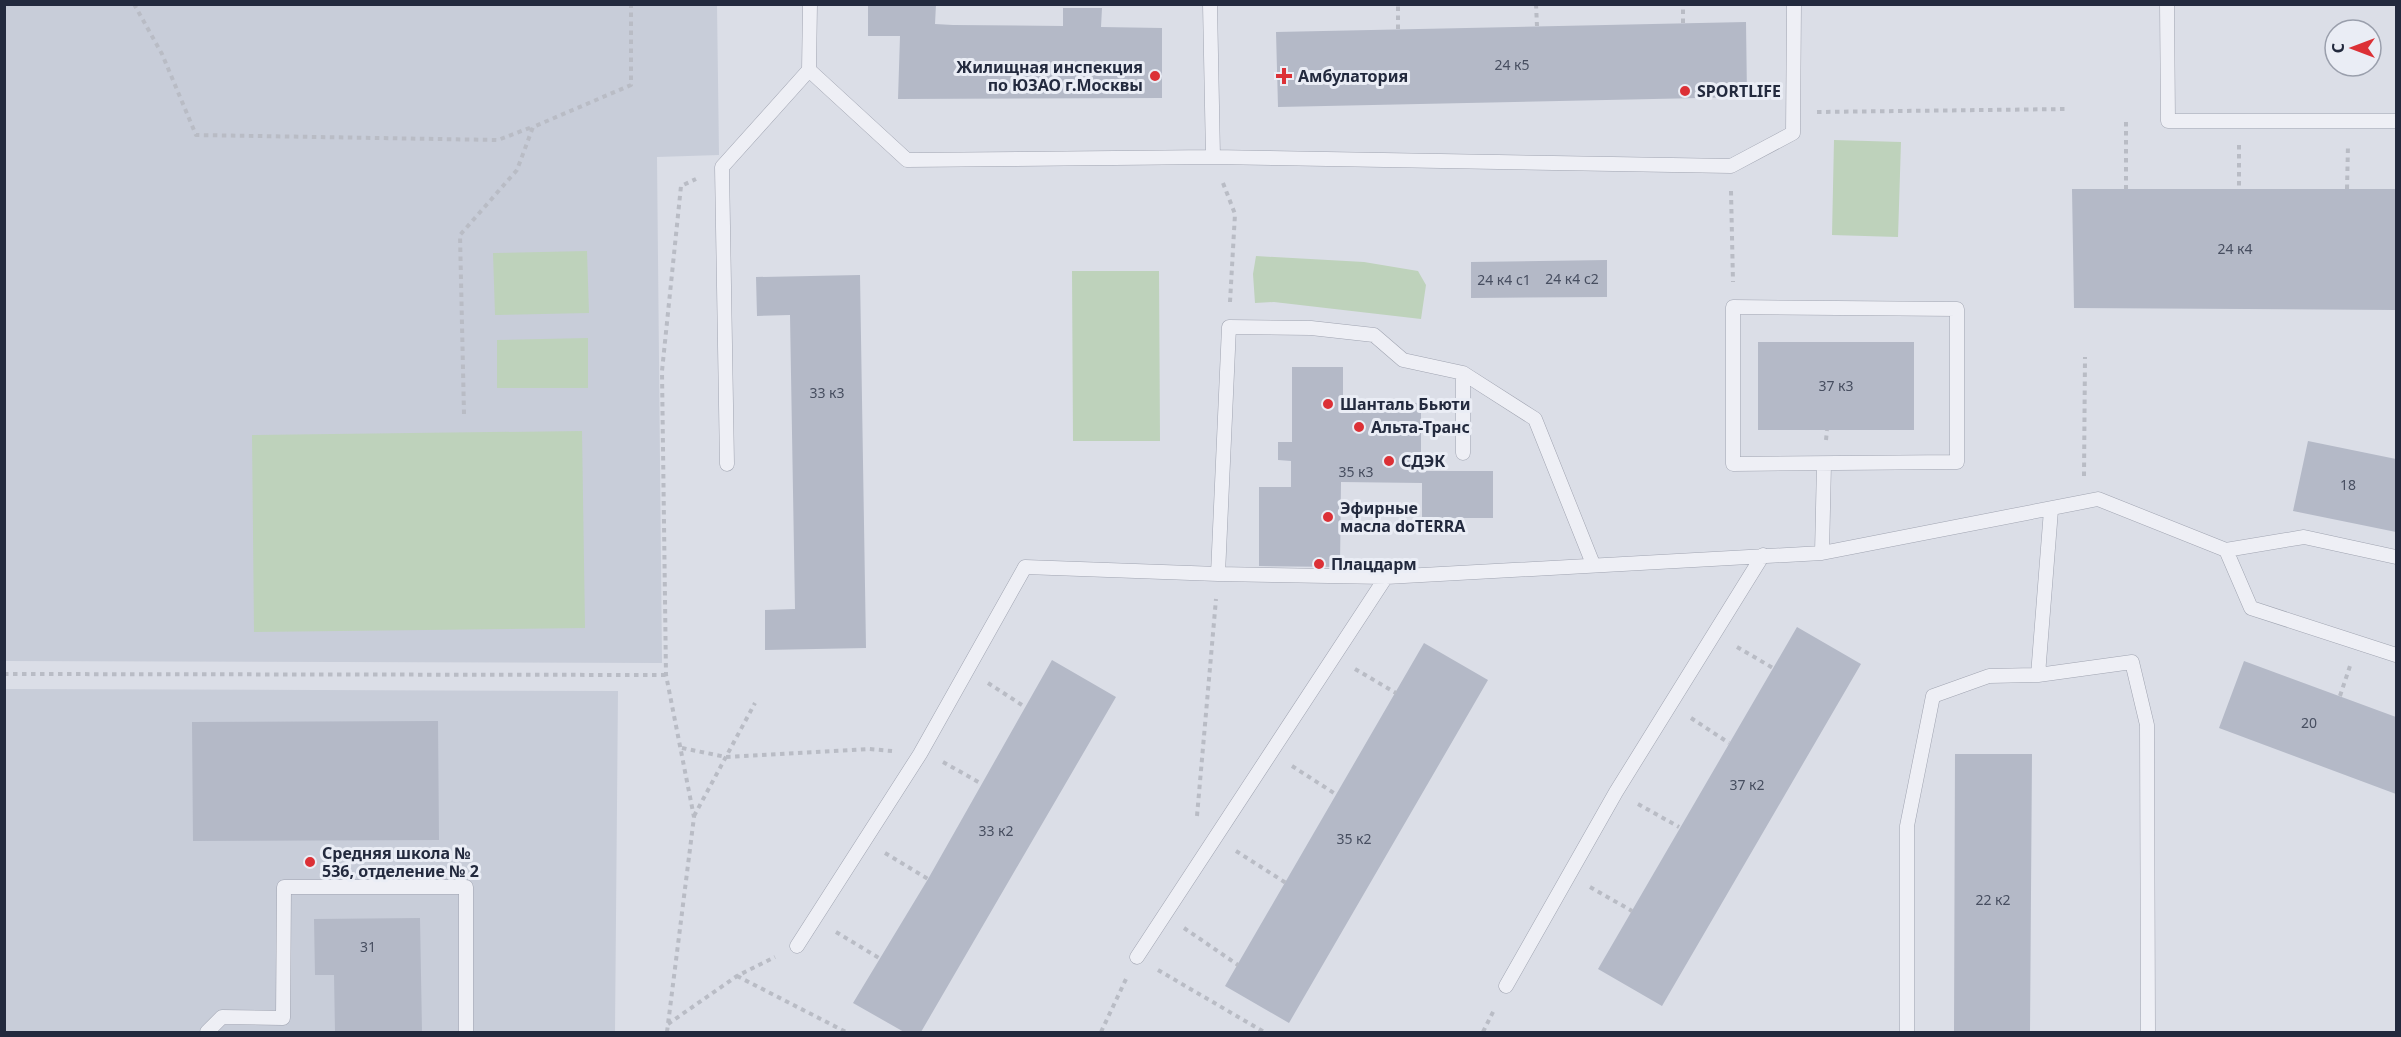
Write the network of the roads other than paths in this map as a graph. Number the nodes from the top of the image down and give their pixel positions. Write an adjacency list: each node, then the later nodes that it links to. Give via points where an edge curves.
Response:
1 (810, 4): 5 (lane)
2 (1209, 4): 7 (lane)
3 (1794, 4): 7 (lane, via 1793,133 1731,166)
4 (2167, 4): 6 (lane, via 2168,122)
5 (809, 70): 7 (lane, via 907,160); 10 (lane, via 722,167)
6 (2397, 121)
7 (1214, 157)
8 (1463, 374): 9 (lane); 17 (lane, via 1535,419); 18 (lane, via 1403,360 1374,335 1311,328 1229,327)
9 (1463, 453)
10 (727, 464)
11 (1824, 464): 11 (lane, via 1733,464 1733,307 1957,309 1957,462); 14 (lane)
12 (2051, 510): 13 (lane, via 2098,500); 14 (lane); 21 (lane)
13 (2226, 550): 16 (lane, via 2304,537); 20 (lane, via 2251,608)
14 (1822, 554): 15 (lane)
15 (1763, 555): 17 (lane); 24 (lane, via 1616,792)
16 (2397, 557)
17 (1593, 564): 19 (lane)
18 (1218, 574): 19 (lane); 22 (lane, via 1025,567 922,750)
19 (1386, 577): 23 (lane)
20 (2397, 655)
21 (2038, 675): 27 (lane, via 1989,676 1933,696 1906,826); 28 (lane, via 2132,662 2147,725)
22 (797, 946)
23 (1137, 957)
24 (1506, 986)
25 (207, 1032): 26 (lane, via 222,1017 283,1018 284,887 466,887)
26 (466, 1032)
27 (1907, 1032)
28 (2148, 1032)

